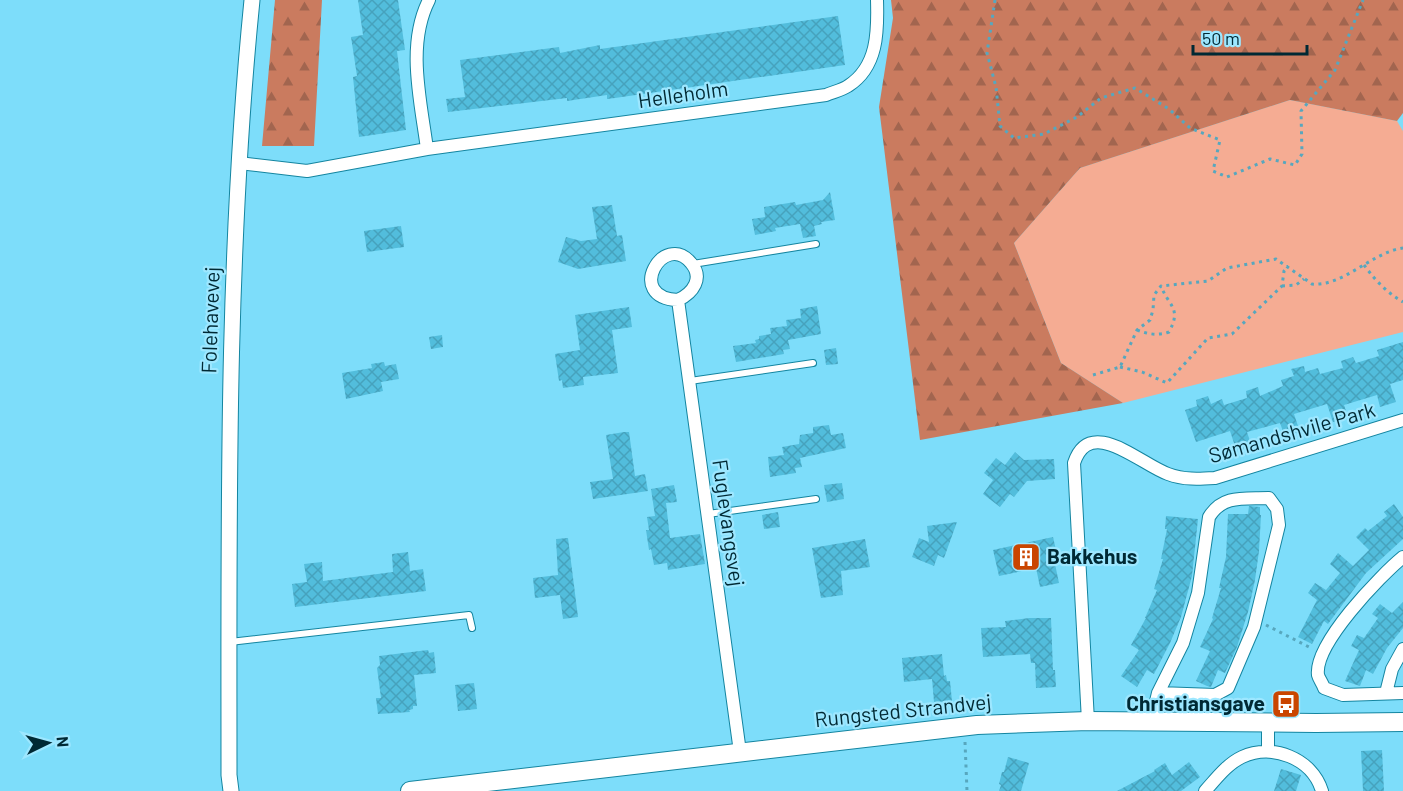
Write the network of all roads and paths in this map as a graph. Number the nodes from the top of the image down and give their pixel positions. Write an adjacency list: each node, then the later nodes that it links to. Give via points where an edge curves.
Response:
1 (252, 0): 7 (street, Folehavevej)
2 (429, 0): 6 (street, via 418,39 418,84)
3 (877, 0): 6 (street, Helleholm, via 877,35 872,57 848,86 826,95)
4 (995, 0): 5 (path, via 987,53 1000,126 1014,138 1044,134 1077,117 1101,98 1135,88 1169,109 1190,128 1220,140 1213,171 1227,177 1270,159 1295,165 1302,154 1301,111 1335,70)
5 (1363, 0)
6 (427, 149): 7 (street, Helleholm, via 308,171)
7 (238, 164): 29 (street, Folehavevej, via 230,377)
8 (816, 244): 10 (lane)
9 (1403, 248): 11 (path)
10 (693, 264): 16 (street, via 695,287); 16 (street, via 676,254 658,261 652,269 651,279 660,296)
11 (1364, 265): 13 (path, via 1320,285); 17 (path, via 1382,287)
12 (1289, 266): 13 (path); 14 (path, via 1276,259 1227,268 1208,280); 15 (path, via 1284,271)
13 (1305, 278): 15 (path, via 1296,285)
14 (1161, 286): 18 (path, via 1154,295 1150,320); 18 (path, via 1175,313 1169,332 1146,334)
15 (1282, 286): 20 (path, via 1232,334 1208,338 1167,383)
16 (678, 300): 22 (street, Fuglevangsvej)
17 (1403, 302)
18 (1137, 330): 20 (path)
19 (813, 363): 22 (lane)
20 (1120, 367): 21 (path)
21 (1093, 375)
22 (689, 381): 25 (street, Fuglevangsvej)
23 (1403, 420): 35 (street, Sømandshvile Park, via 1215,478 1191,480 1168,474 1106,442 1092,441 1083,446 1074,463)
24 (816, 499): 25 (lane)
25 (707, 514): 41 (street, Fuglevangsvej)
26 (1403, 557): 31 (street, via 1362,596)
27 (1256, 620): 31 (path); 32 (street, via 1228,688 1215,695); 32 (street, via 1279,525 1277,509 1269,498 1230,499 1215,507 1209,517 1198,593 1183,644)
28 (472, 628): 29 (lane, via 469,615)
29 (229, 642): 42 (street, Folehavevej)
30 (1403, 649): 33 (street, via 1392,669)
31 (1323, 654): 33 (street, via 1318,675 1324,688 1343,695)
32 (1158, 693): 36 (street)
33 (1386, 693): 34 (street)
34 (1403, 693)
35 (1088, 721): 36 (main road, Rungsted Strandvej); 39 (main road, Rungsted Strandvej)
36 (1151, 722): 38 (main road, Rungsted Strandvej)
37 (1403, 722): 38 (main road, Rungsted Strandvej)
38 (1268, 723): 40 (street)
39 (964, 726): 41 (main road, Rungsted Strandvej); 44 (path)
40 (1268, 751): 45 (street, via 1241,758); 46 (street, via 1299,761)
41 (740, 752): 43 (main road, Rungsted Strandvej)
42 (231, 791)
43 (410, 791)
44 (967, 791)
45 (1204, 791)
46 (1322, 791)

